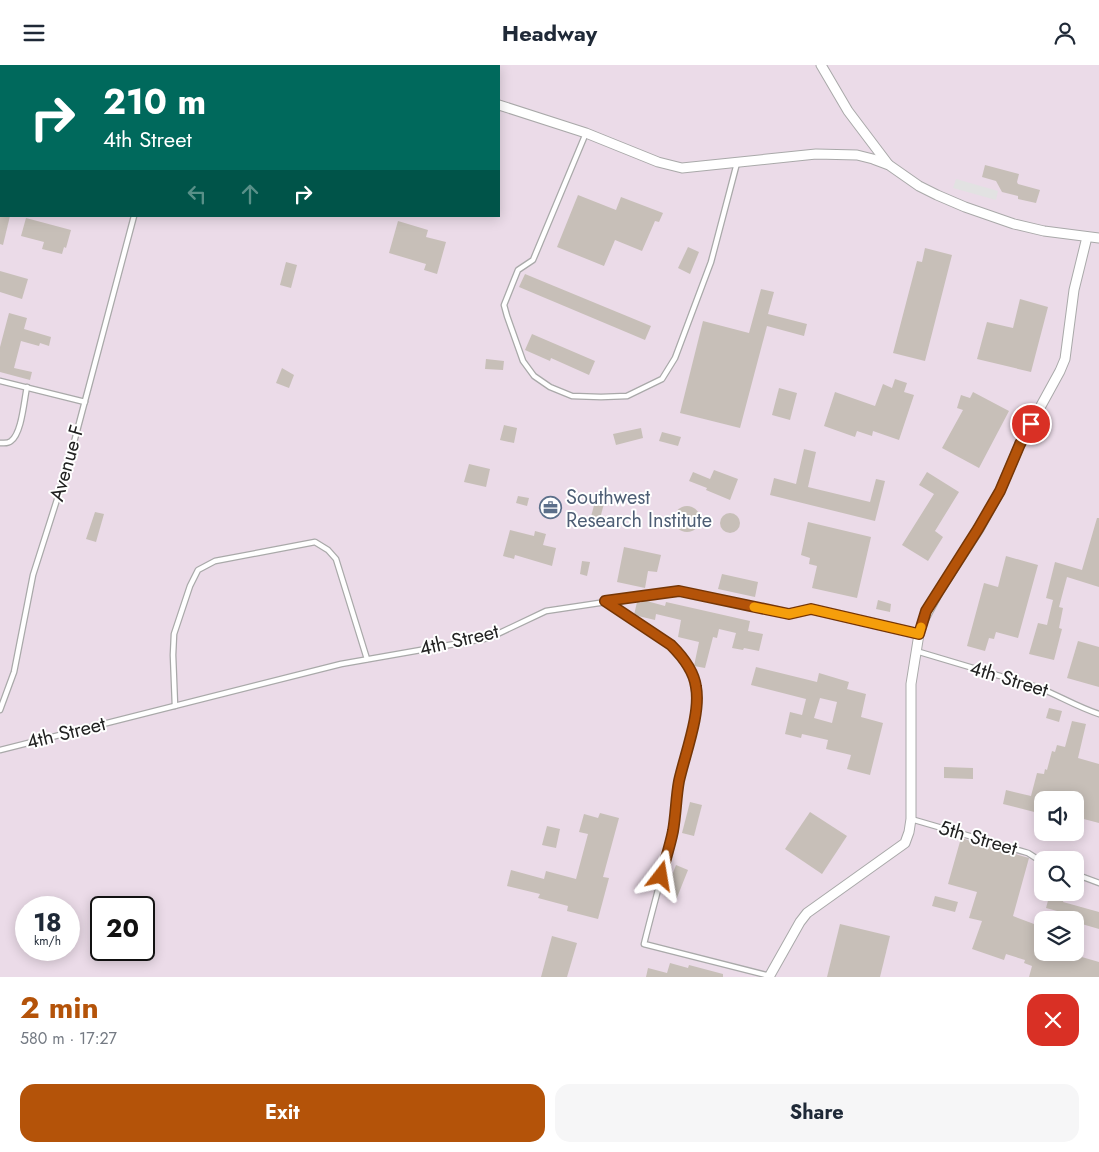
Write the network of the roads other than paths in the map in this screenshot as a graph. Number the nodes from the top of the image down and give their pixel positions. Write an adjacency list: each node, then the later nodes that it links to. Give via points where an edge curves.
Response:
1 (821, 65): 5 (street, via 848,111)
2 (500, 105): 3 (street)
3 (586, 133): 4 (street, via 658,162 682,167); 4 (lane, via 533,260 518,270 504,305 529,369 550,387 572,395 627,396 662,379 675,358 710,263)
4 (737, 163): 5 (street, via 839,154 865,157)
5 (889, 165): 7 (street, via 918,186 965,207 1014,224)
6 (134, 217): 11 (lane, Avenue F)
7 (1087, 237): 8 (street); 14 (street, via 1074,290 1065,359 1060,371 991,506 926,611)
8 (1099, 238)
9 (0, 381): 10 (lane)
10 (27, 387): 11 (lane); 12 (lane, via 18,431 13,440)
11 (85, 402): 18 (lane, Avenue F, via 33,575 14,673)
12 (0, 443)
13 (605, 601): 14 (lane, 4th Street, via 679,591 789,614 811,609); 16 (lane, 4th Street, via 546,611 488,638); 25 (lane, via 678,651 692,672 696,685 697,698 679,783 673,831 644,944)
14 (919, 634): 15 (street)
15 (916, 651): 19 (lane, 4th Street, via 1037,687 1081,709); 21 (street, via 911,684)
16 (367, 659): 17 (lane, 4th Street); 17 (lane, via 336,559 328,550 316,543 215,561 198,571 174,635)
17 (175, 706): 20 (lane, 4th Street)
18 (0, 710)
19 (1099, 714)
20 (0, 750)
21 (911, 819): 22 (lane, 5th Street); 25 (street, via 905,843 807,913)
22 (1034, 857)
23 (1084, 877): 24 (lane)
24 (1099, 883)
25 (769, 976)

